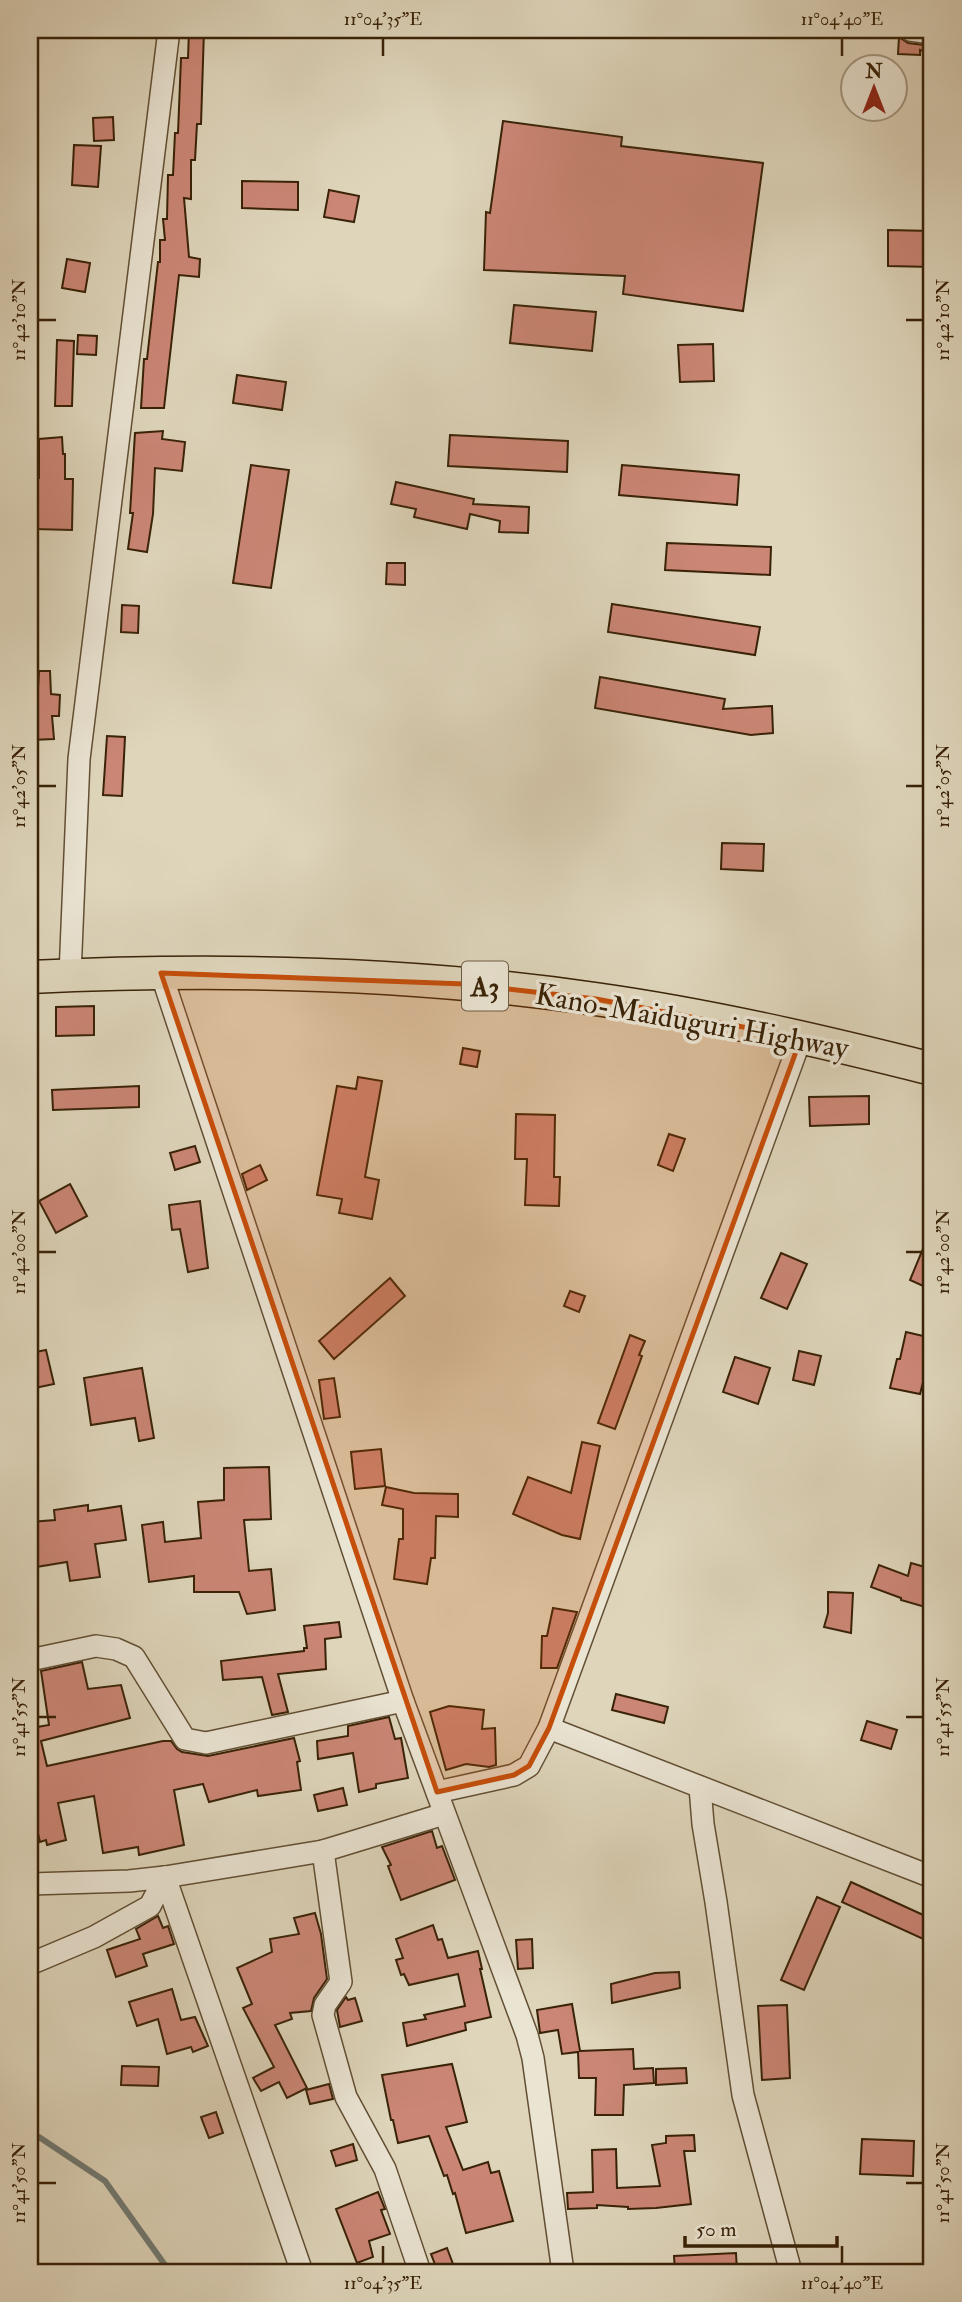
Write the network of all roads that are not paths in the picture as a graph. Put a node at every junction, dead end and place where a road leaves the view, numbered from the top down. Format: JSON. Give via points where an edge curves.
{"nodes":[{"id":1,"x":169,"y":30,"type":"edge"},
{"id":2,"x":910,"y":30,"type":"edge"},
{"id":3,"x":932,"y":33,"type":"edge"},
{"id":4,"x":161,"y":973,"type":"junction"},
{"id":5,"x":70,"y":975,"type":"junction"},
{"id":6,"x":30,"y":977,"type":"edge"},
{"id":7,"x":801,"y":1038,"type":"junction"},
{"id":8,"x":932,"y":1069,"type":"edge"},
{"id":9,"x":30,"y":1660,"type":"edge"},
{"id":10,"x":403,"y":1701,"type":"junction"},
{"id":11,"x":549,"y":1728,"type":"junction"},
{"id":12,"x":700,"y":1787,"type":"junction"},
{"id":13,"x":437,"y":1792,"type":"junction"},
{"id":14,"x":444,"y":1814,"type":"junction"},
{"id":15,"x":323,"y":1851,"type":"junction"},
{"id":16,"x":166,"y":1877,"type":"junction"},
{"id":17,"x":932,"y":1877,"type":"edge"},
{"id":18,"x":30,"y":1884,"type":"edge"},
{"id":19,"x":30,"y":1964,"type":"edge"},
{"id":20,"x":302,"y":2272,"type":"edge"},
{"id":21,"x":420,"y":2272,"type":"edge"},
{"id":22,"x":563,"y":2272,"type":"edge"},
{"id":23,"x":791,"y":2272,"type":"edge"}],
"edges":[{"from":1,"to":5,"type":"street","via":[[79,759]]},
{"from":2,"to":3,"type":"street"},
{"from":4,"to":5,"type":"highway","name":"Kano-Maiduguri Highway","number":"A3"},
{"from":4,"to":7,"type":"highway","name":"Kano-Maiduguri Highway","number":"A3","via":[[340,975],[465,984],[596,999]]},
{"from":4,"to":10,"type":"street"},
{"from":5,"to":6,"type":"highway","name":"Kano-Maiduguri Highway","number":"A3"},
{"from":7,"to":8,"type":"highway","name":"Kano-Maiduguri Highway","number":"A3"},
{"from":7,"to":11,"type":"street"},
{"from":9,"to":10,"type":"street","via":[[96,1646],[134,1657],[185,1738],[206,1742]]},
{"from":10,"to":13,"type":"street"},
{"from":11,"to":12,"type":"street"},
{"from":11,"to":13,"type":"street","via":[[529,1766],[514,1775]]},
{"from":12,"to":17,"type":"street"},
{"from":12,"to":23,"type":"street","via":[[743,2095]]},
{"from":13,"to":14,"type":"street"},
{"from":14,"to":15,"type":"street"},
{"from":14,"to":22,"type":"street","via":[[533,2058]]},
{"from":15,"to":16,"type":"street"},
{"from":15,"to":21,"type":"street","via":[[341,1982],[323,2015],[346,2097],[385,2169]]},
{"from":16,"to":18,"type":"street"},
{"from":16,"to":19,"type":"street","via":[[150,1906],[94,1937]]},
{"from":16,"to":20,"type":"street"}]}
